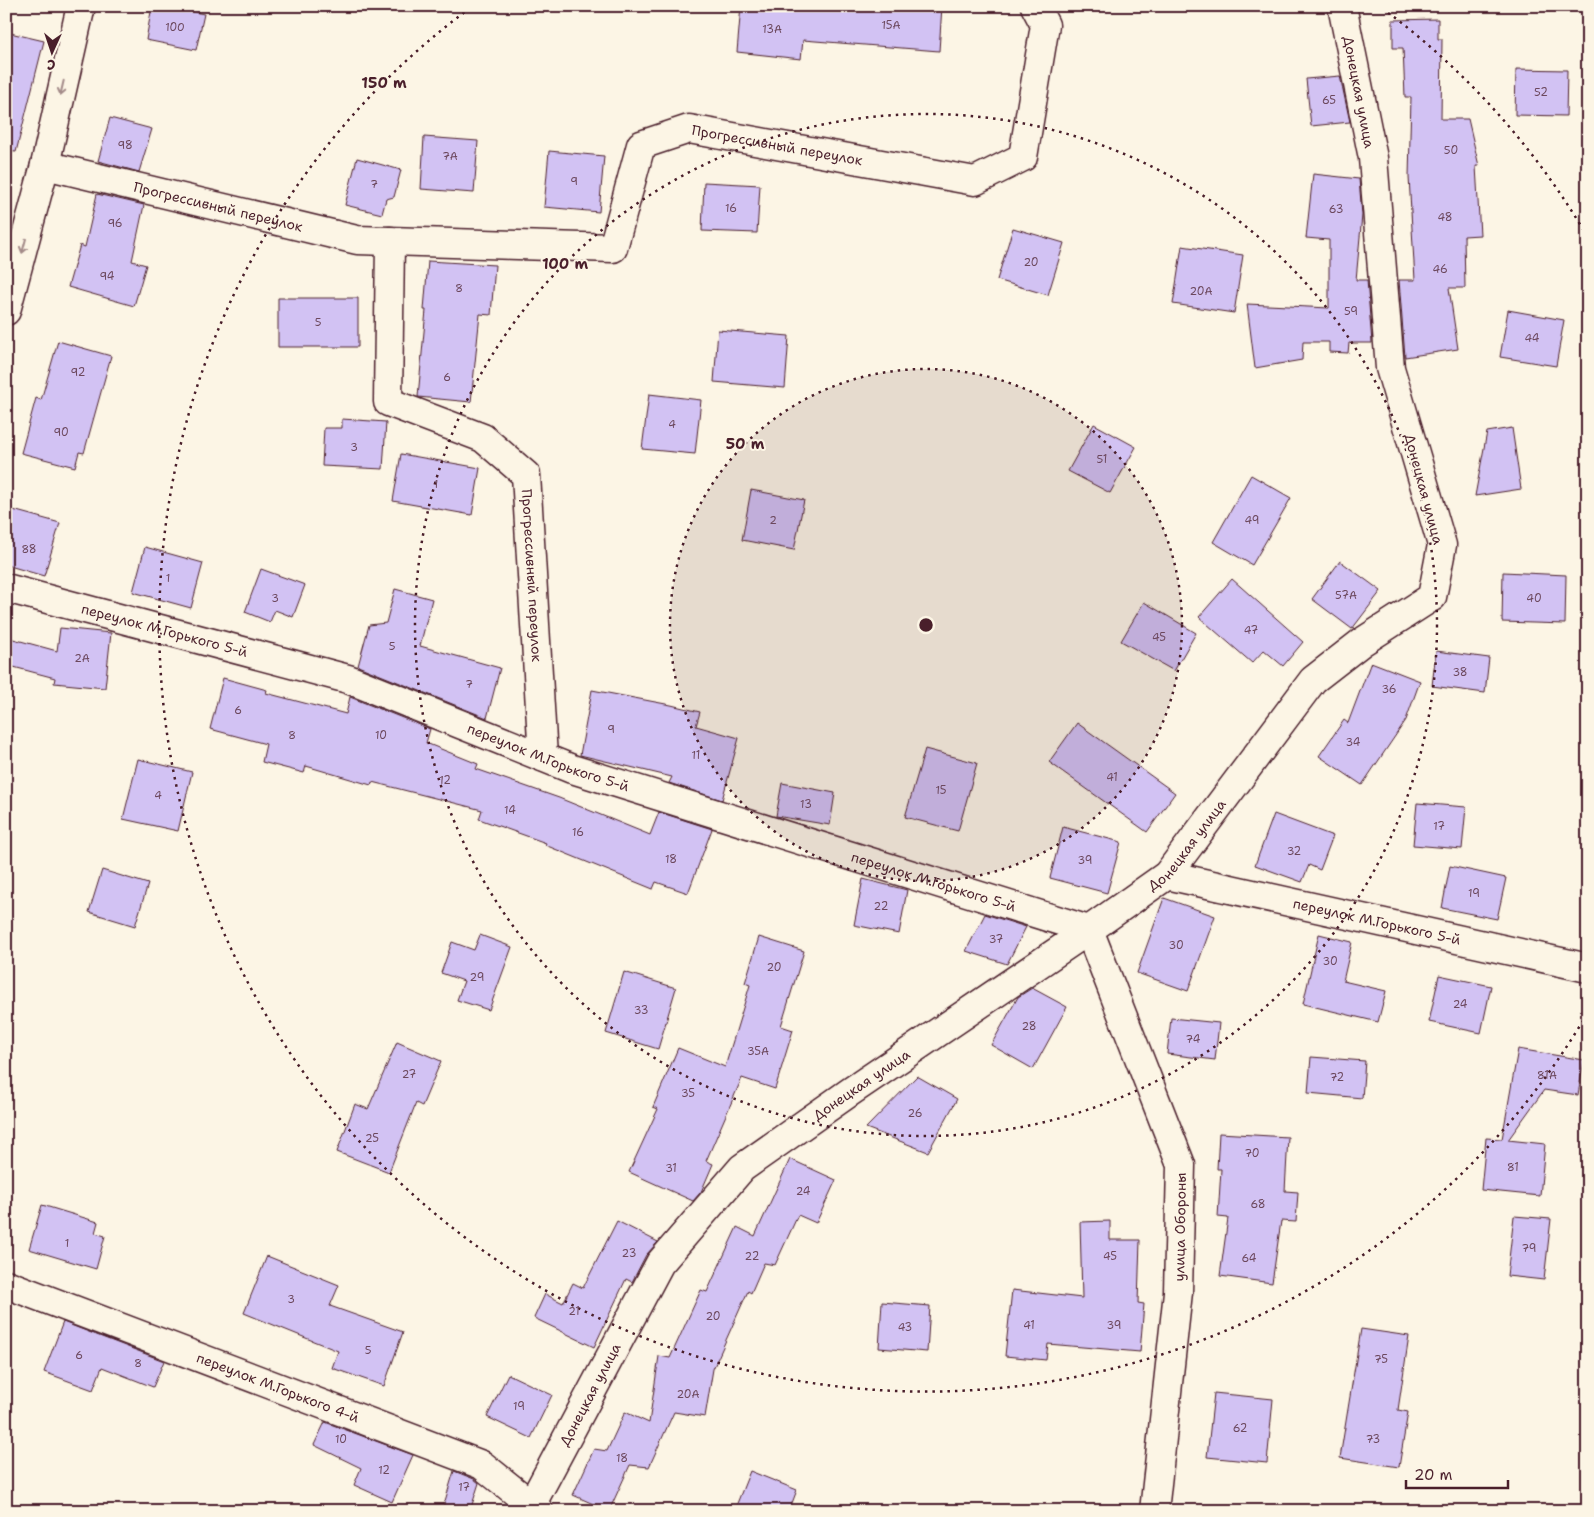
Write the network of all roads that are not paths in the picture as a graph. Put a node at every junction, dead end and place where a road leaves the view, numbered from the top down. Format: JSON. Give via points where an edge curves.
{"nodes":[{"id":1,"x":81,"y":6,"type":"edge"},
{"id":2,"x":1035,"y":6,"type":"edge"},
{"id":3,"x":1342,"y":6,"type":"edge"},
{"id":4,"x":45,"y":165,"type":"junction"},
{"id":5,"x":390,"y":241,"type":"junction"},
{"id":6,"x":6,"y":311,"type":"edge"},
{"id":7,"x":6,"y":588,"type":"edge"},
{"id":8,"x":543,"y":757,"type":"junction"},
{"id":9,"x":1167,"y":875,"type":"junction"},
{"id":10,"x":1089,"y":930,"type":"junction"},
{"id":11,"x":1588,"y":968,"type":"edge"},
{"id":12,"x":6,"y":1284,"type":"edge"},
{"id":13,"x":532,"y":1509,"type":"edge"},
{"id":14,"x":1154,"y":1511,"type":"edge"}],
"edges":[{"from":1,"to":4,"type":"street","one_way":true},
{"from":2,"to":5,"type":"street","name":"Прогрессивный переулок","via":[[1045,25],[1023,157],[974,181],[689,128],[641,145],[613,248]]},
{"from":3,"to":9,"type":"street","name":"Донецкая улица","via":[[1373,158],[1390,368],[1442,545],[1434,588],[1432,597],[1362,642],[1313,680]]},
{"from":4,"to":5,"type":"street","name":"Прогрессивный переулок","via":[[357,240]]},
{"from":4,"to":6,"type":"street","one_way":true},
{"from":5,"to":8,"type":"street","name":"Прогрессивный переулок","via":[[388,402],[483,438],[526,475]]},
{"from":7,"to":8,"type":"street","name":"переулок М.Горького 5-й","via":[[348,679]]},
{"from":8,"to":10,"type":"street","name":"переулок М.Горького 5-й","via":[[572,769]]},
{"from":9,"to":10,"type":"street","name":"Донецкая улица"},
{"from":9,"to":11,"type":"street","name":"переулок М.Горького 5-й"},
{"from":10,"to":13,"type":"street","name":"Донецкая улица","via":[[742,1168],[660,1263]]},
{"from":10,"to":14,"type":"street","name":"улица Обороны","via":[[1181,1165],[1178,1292]]},
{"from":12,"to":13,"type":"street","name":"переулок М.Горького 4-й","via":[[482,1465]]}]}
